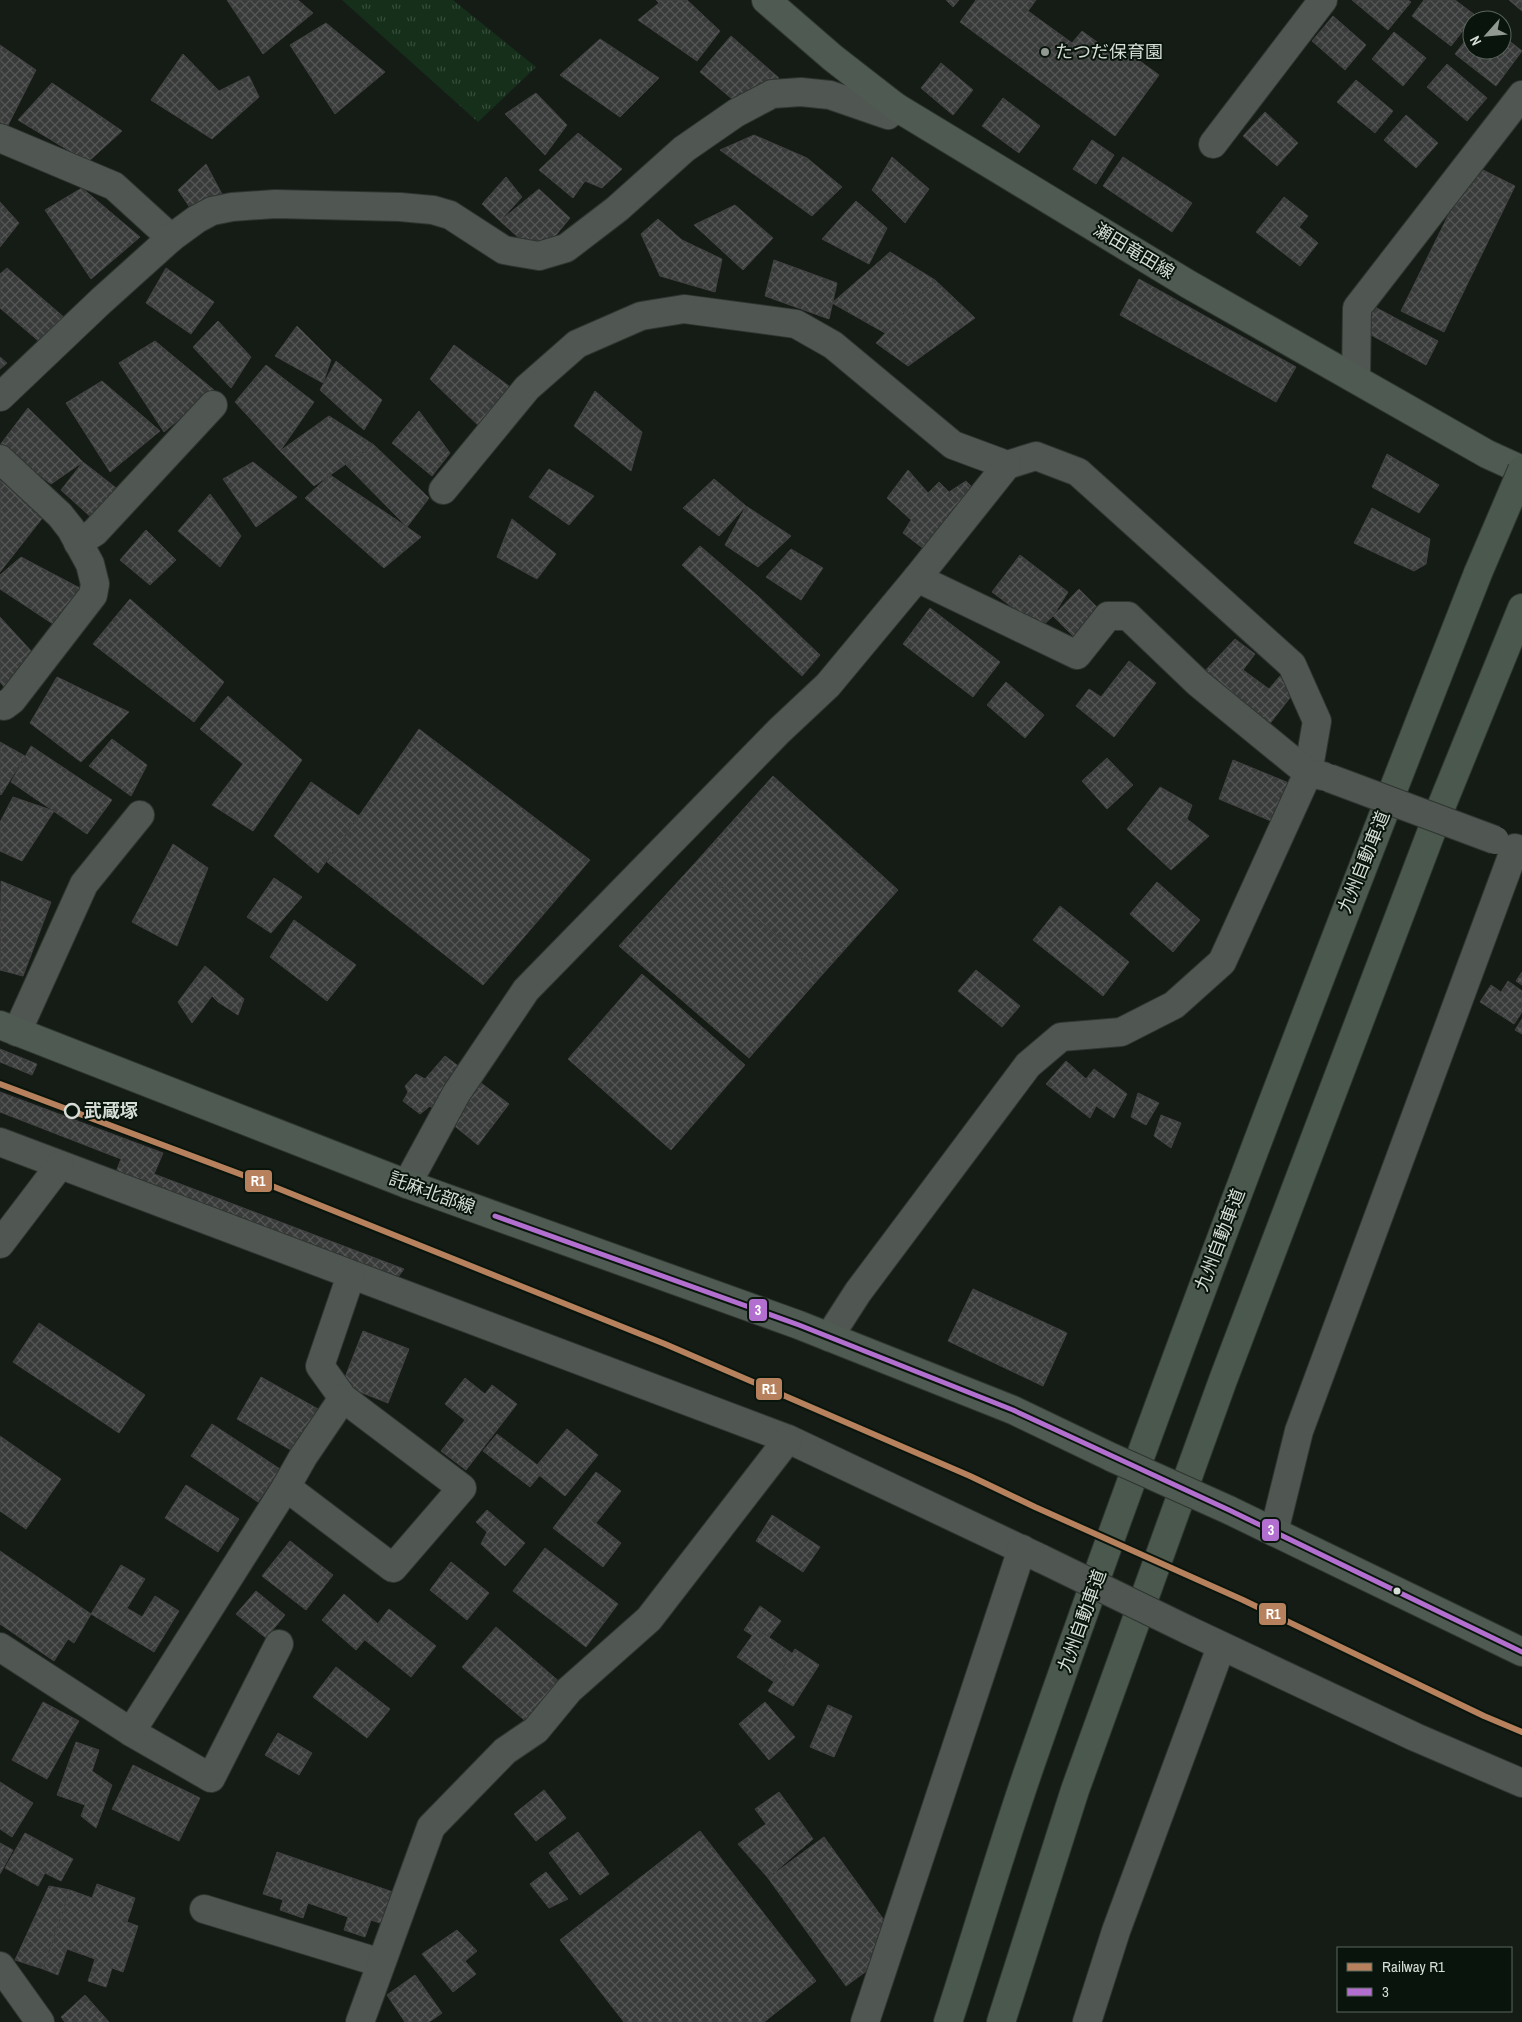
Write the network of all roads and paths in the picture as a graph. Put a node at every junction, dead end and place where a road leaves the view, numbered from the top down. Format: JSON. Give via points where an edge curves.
{"nodes":[{"id":1,"x":766,"y":0,"type":"edge"},
{"id":2,"x":1323,"y":0,"type":"edge"},
{"id":3,"x":1522,"y":95,"type":"edge"},
{"id":4,"x":896,"y":107,"type":"junction"},
{"id":5,"x":0,"y":138,"type":"edge"},
{"id":6,"x":1213,"y":144,"type":"dead end"},
{"id":7,"x":171,"y":238,"type":"junction"},
{"id":8,"x":1356,"y":379,"type":"junction"},
{"id":9,"x":0,"y":397,"type":"edge"},
{"id":10,"x":213,"y":405,"type":"dead end"},
{"id":11,"x":0,"y":459,"type":"edge"},
{"id":12,"x":1007,"y":465,"type":"junction"},
{"id":13,"x":1522,"y":470,"type":"edge"},
{"id":14,"x":443,"y":490,"type":"dead end"},
{"id":15,"x":78,"y":542,"type":"junction"},
{"id":16,"x":917,"y":578,"type":"junction"},
{"id":17,"x":1522,"y":608,"type":"edge"},
{"id":18,"x":0,"y":705,"type":"edge"},
{"id":19,"x":1319,"y":775,"type":"junction"},
{"id":20,"x":140,"y":815,"type":"dead end"},
{"id":21,"x":1510,"y":846,"type":"edge"},
{"id":22,"x":9,"y":1029,"type":"edge"},
{"id":23,"x":0,"y":1142,"type":"edge"},
{"id":24,"x":60,"y":1165,"type":"junction"},
{"id":25,"x":408,"y":1184,"type":"junction"},
{"id":26,"x":0,"y":1244,"type":"edge"},
{"id":27,"x":351,"y":1275,"type":"junction"},
{"id":28,"x":830,"y":1337,"type":"junction"},
{"id":29,"x":343,"y":1398,"type":"junction"},
{"id":30,"x":788,"y":1439,"type":"junction"},
{"id":31,"x":286,"y":1487,"type":"junction"},
{"id":32,"x":1274,"y":1532,"type":"junction"},
{"id":33,"x":1032,"y":1554,"type":"junction"},
{"id":34,"x":279,"y":1644,"type":"dead end"},
{"id":35,"x":0,"y":1647,"type":"edge"},
{"id":36,"x":1221,"y":1647,"type":"junction"},
{"id":37,"x":1522,"y":1652,"type":"edge"},
{"id":38,"x":131,"y":1732,"type":"junction"},
{"id":39,"x":1522,"y":1783,"type":"edge"},
{"id":40,"x":204,"y":1909,"type":"dead end"},
{"id":41,"x":381,"y":1963,"type":"junction"},
{"id":42,"x":0,"y":1966,"type":"edge"},
{"id":43,"x":40,"y":2022,"type":"edge"},
{"id":44,"x":360,"y":2022,"type":"edge"},
{"id":45,"x":865,"y":2022,"type":"edge"},
{"id":46,"x":948,"y":2022,"type":"edge"},
{"id":47,"x":1001,"y":2022,"type":"edge"},
{"id":48,"x":1087,"y":2022,"type":"edge"}],
"edges":[{"from":1,"to":4,"type":"main road","name":"瀬田竜田線"},
{"from":2,"to":6,"type":"street"},
{"from":3,"to":8,"type":"street","via":[[1357,308]]},
{"from":4,"to":7,"type":"street","via":[[888,115],[830,95],[772,94],[736,113],[684,149],[617,209],[566,248],[539,256],[504,250],[450,215],[400,207],[276,204],[232,207],[212,211]]},
{"from":4,"to":8,"type":"main road","name":"瀬田竜田線","via":[[1188,284]]},
{"from":5,"to":7,"type":"street","via":[[114,186]]},
{"from":7,"to":9,"type":"street"},
{"from":8,"to":13,"type":"main road","name":"瀬田竜田線","via":[[1487,454]]},
{"from":10,"to":15,"type":"street","via":[[94,532]]},
{"from":11,"to":15,"type":"street","via":[[60,515]]},
{"from":12,"to":14,"type":"street","via":[[954,445],[833,345],[796,324],[684,309],[641,316],[577,344],[527,388]]},
{"from":12,"to":16,"type":"street"},
{"from":12,"to":19,"type":"street","via":[[1036,456],[1078,472],[1292,665],[1316,720]]},
{"from":13,"to":46,"type":"highway","name":"九州自動車道","bridge":true,"via":[[1323,965],[1176,1358],[1030,1766]]},
{"from":15,"to":18,"type":"street","via":[[90,564],[95,584],[93,594],[12,700]]},
{"from":16,"to":19,"type":"street","via":[[1077,655],[1108,616],[1128,616],[1198,683]]},
{"from":16,"to":25,"type":"street","via":[[828,685],[526,990],[456,1094]]},
{"from":17,"to":47,"type":"highway","via":[[1436,817],[1223,1380],[1075,1790]]},
{"from":19,"to":21,"type":"street","bridge":true},
{"from":19,"to":28,"type":"street","via":[[1222,962],[1174,1005],[1121,1032],[1061,1036],[1028,1065],[858,1292]]},
{"from":20,"to":22,"type":"street","via":[[84,884]]},
{"from":21,"to":32,"type":"street","via":[[1299,1431]]},
{"from":22,"to":25,"type":"main road","name":"託麻北部線"},
{"from":23,"to":24,"type":"street"},
{"from":24,"to":26,"type":"street"},
{"from":24,"to":27,"type":"street"},
{"from":25,"to":28,"type":"main road","name":"託麻北部線"},
{"from":27,"to":29,"type":"street","via":[[320,1366]]},
{"from":27,"to":30,"type":"street"},
{"from":28,"to":32,"type":"main road","name":"託麻北部線","bridge":true,"via":[[1013,1410]]},
{"from":29,"to":31,"type":"street","via":[[302,1457]]},
{"from":29,"to":31,"type":"street","via":[[462,1488],[393,1568]]},
{"from":30,"to":33,"type":"street"},
{"from":30,"to":41,"type":"street","via":[[648,1619],[569,1690],[536,1730],[505,1751],[431,1827]]},
{"from":31,"to":38,"type":"street"},
{"from":32,"to":37,"type":"main road","name":"託麻北部線"},
{"from":33,"to":36,"type":"street","bridge":true},
{"from":33,"to":45,"type":"street"},
{"from":34,"to":38,"type":"street","via":[[211,1778]]},
{"from":35,"to":38,"type":"street"},
{"from":36,"to":39,"type":"street"},
{"from":36,"to":48,"type":"street","via":[[1116,1931]]},
{"from":40,"to":41,"type":"street"},
{"from":41,"to":44,"type":"street"},
{"from":42,"to":43,"type":"street"}]}
